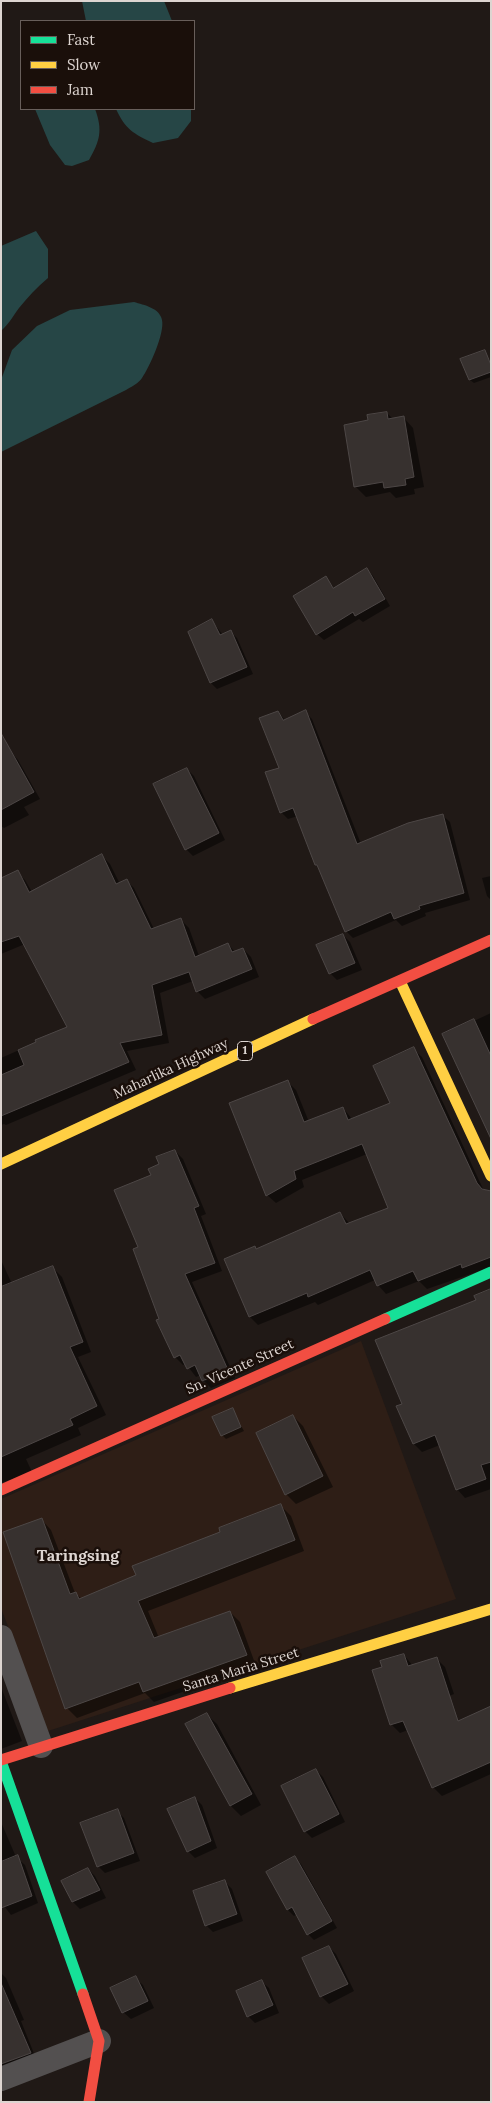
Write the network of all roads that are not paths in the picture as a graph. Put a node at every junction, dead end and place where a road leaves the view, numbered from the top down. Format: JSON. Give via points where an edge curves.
{"nodes":[{"id":1,"x":491,"y":940,"type":"edge"},
{"id":2,"x":400,"y":981,"type":"junction"},
{"id":3,"x":1,"y":1164,"type":"edge"},
{"id":4,"x":491,"y":1176,"type":"edge"},
{"id":5,"x":491,"y":1272,"type":"edge"},
{"id":6,"x":1,"y":1490,"type":"edge"},
{"id":7,"x":491,"y":1609,"type":"edge"},
{"id":8,"x":1,"y":1637,"type":"edge"},
{"id":9,"x":41,"y":1746,"type":"junction"},
{"id":10,"x":1,"y":1761,"type":"edge"},
{"id":11,"x":99,"y":2041,"type":"junction"},
{"id":12,"x":1,"y":2079,"type":"edge"},
{"id":13,"x":89,"y":2102,"type":"edge"}],
"edges":[{"from":1,"to":2,"type":"main road","name":"Maharlika Highway","number":"1"},
{"from":2,"to":3,"type":"main road","name":"Maharlika Highway","number":"1"},
{"from":2,"to":4,"type":"main road"},
{"from":5,"to":6,"type":"main road","name":"Sn. Vicente Street"},
{"from":7,"to":9,"type":"main road","name":"Santa Maria Street"},
{"from":8,"to":9,"type":"street"},
{"from":9,"to":10,"type":"main road","name":"Santa Maria Street"},
{"from":10,"to":11,"type":"main road"},
{"from":11,"to":12,"type":"street"},
{"from":11,"to":13,"type":"main road"}]}
